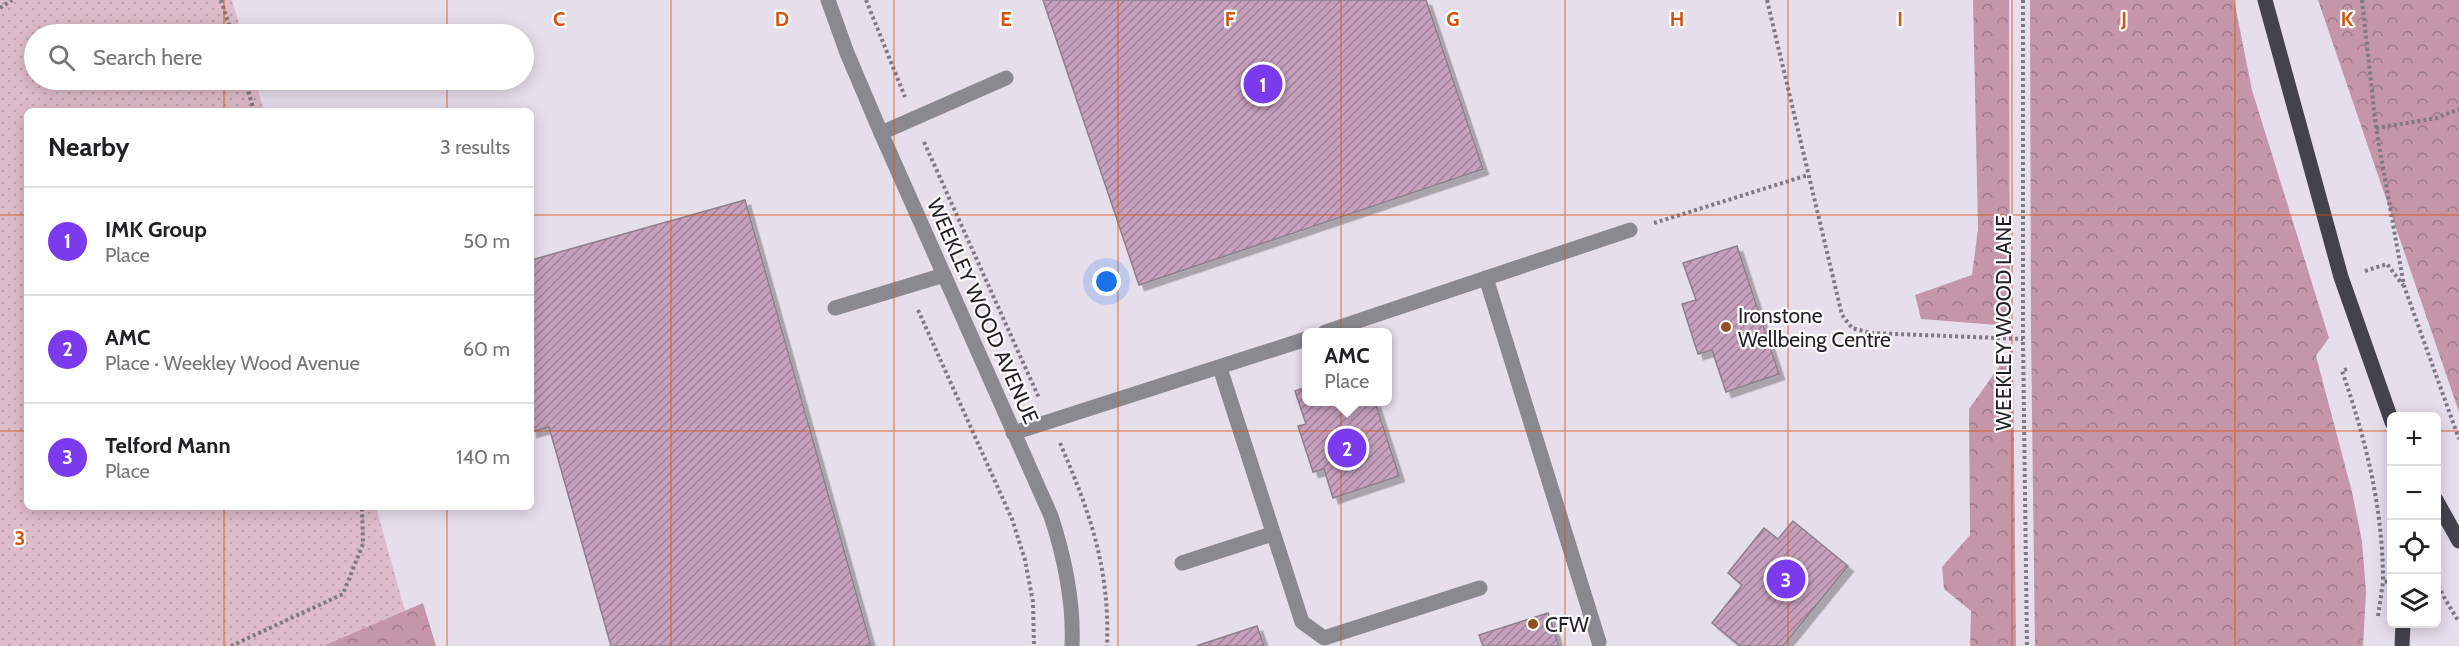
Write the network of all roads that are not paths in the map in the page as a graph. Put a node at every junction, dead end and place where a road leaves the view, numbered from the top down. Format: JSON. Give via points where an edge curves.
{"nodes":[{"id":1,"x":828,"y":0,"type":"edge"},
{"id":2,"x":2265,"y":0,"type":"edge"},
{"id":3,"x":1006,"y":78,"type":"dead end"},
{"id":4,"x":881,"y":134,"type":"junction"},
{"id":5,"x":1630,"y":230,"type":"road end"},
{"id":6,"x":944,"y":275,"type":"junction"},
{"id":7,"x":1486,"y":278,"type":"junction"},
{"id":8,"x":835,"y":309,"type":"dead end"},
{"id":9,"x":1340,"y":328,"type":"edge"},
{"id":10,"x":1302,"y":340,"type":"edge"},
{"id":11,"x":1220,"y":368,"type":"junction"},
{"id":12,"x":2388,"y":412,"type":"edge"},
{"id":13,"x":1013,"y":433,"type":"junction"},
{"id":14,"x":2441,"y":509,"type":"edge"},
{"id":15,"x":1272,"y":534,"type":"junction"},
{"id":16,"x":2459,"y":541,"type":"edge"},
{"id":17,"x":1182,"y":563,"type":"dead end"},
{"id":18,"x":1480,"y":588,"type":"dead end"},
{"id":19,"x":2403,"y":628,"type":"edge"},
{"id":20,"x":1599,"y":642,"type":"dead end"},
{"id":21,"x":1072,"y":646,"type":"edge"},
{"id":22,"x":2402,"y":646,"type":"edge"}],
"edges":[{"from":1,"to":4,"type":"street","name":"WEEKLEY WOOD AVENUE"},
{"from":2,"to":12,"type":"main road","via":[[2341,278]]},
{"from":3,"to":4,"type":"street"},
{"from":4,"to":6,"type":"street","name":"WEEKLEY WOOD AVENUE"},
{"from":5,"to":7,"type":"street"},
{"from":6,"to":8,"type":"street"},
{"from":6,"to":13,"type":"street","name":"WEEKLEY WOOD AVENUE"},
{"from":7,"to":9,"type":"street"},
{"from":7,"to":20,"type":"street"},
{"from":10,"to":11,"type":"street"},
{"from":11,"to":13,"type":"street"},
{"from":11,"to":15,"type":"street"},
{"from":13,"to":21,"type":"street","name":"WEEKLEY WOOD AVENUE","via":[[1051,516],[1063,553],[1070,592]]},
{"from":14,"to":16,"type":"main road"},
{"from":15,"to":17,"type":"street"},
{"from":15,"to":18,"type":"street","via":[[1302,622],[1324,638]]},
{"from":19,"to":22,"type":"main road"}]}
